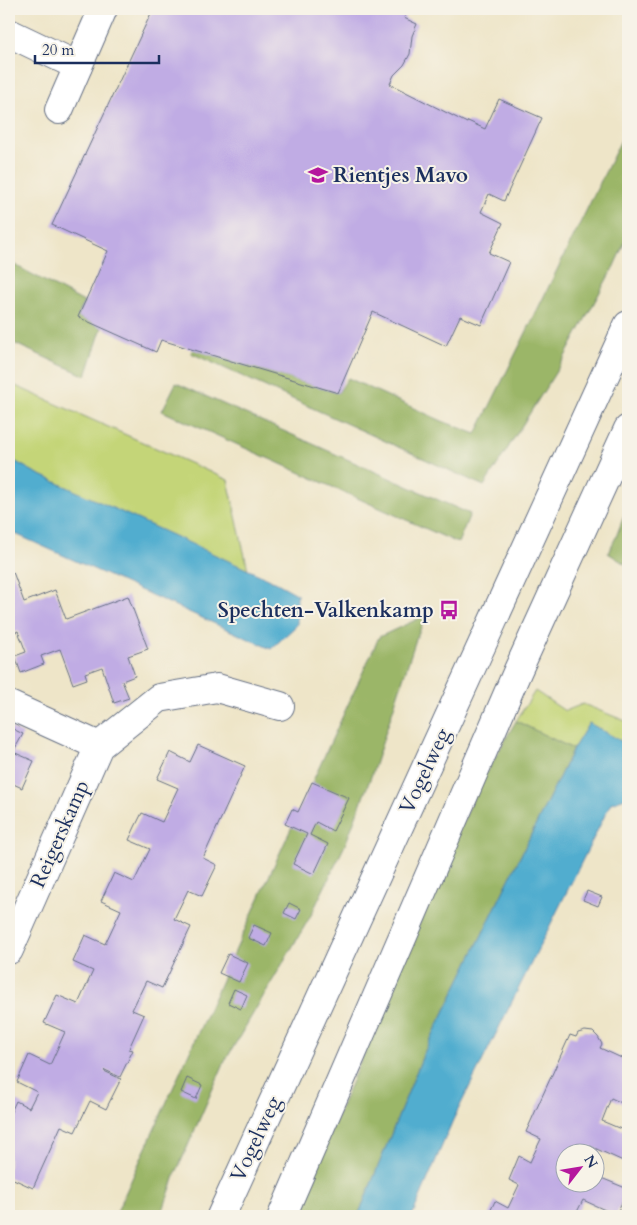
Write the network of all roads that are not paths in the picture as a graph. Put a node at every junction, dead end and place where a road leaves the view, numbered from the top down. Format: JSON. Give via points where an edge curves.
{"nodes":[{"id":1,"x":103,"y":9,"type":"edge"},
{"id":2,"x":9,"y":33,"type":"edge"},
{"id":3,"x":78,"y":66,"type":"junction"},
{"id":4,"x":59,"y":110,"type":"dead end"},
{"id":5,"x":628,"y":324,"type":"edge"},
{"id":6,"x":628,"y":428,"type":"edge"},
{"id":7,"x":9,"y":705,"type":"edge"},
{"id":8,"x":280,"y":706,"type":"dead end"},
{"id":9,"x":100,"y":746,"type":"junction"},
{"id":10,"x":9,"y":950,"type":"edge"},
{"id":11,"x":221,"y":1216,"type":"edge"},
{"id":12,"x":282,"y":1216,"type":"edge"}],
"edges":[{"from":1,"to":3,"type":"street"},
{"from":2,"to":3,"type":"street"},
{"from":3,"to":4,"type":"street"},
{"from":5,"to":11,"type":"street","name":"Vogelweg"},
{"from":6,"to":12,"type":"street","name":"Vogelweg","via":[[518,670]]},
{"from":7,"to":9,"type":"street"},
{"from":8,"to":9,"type":"street","name":"Reigerskamp","via":[[217,688],[159,698]]},
{"from":9,"to":10,"type":"street","name":"Reigerskamp"}]}
